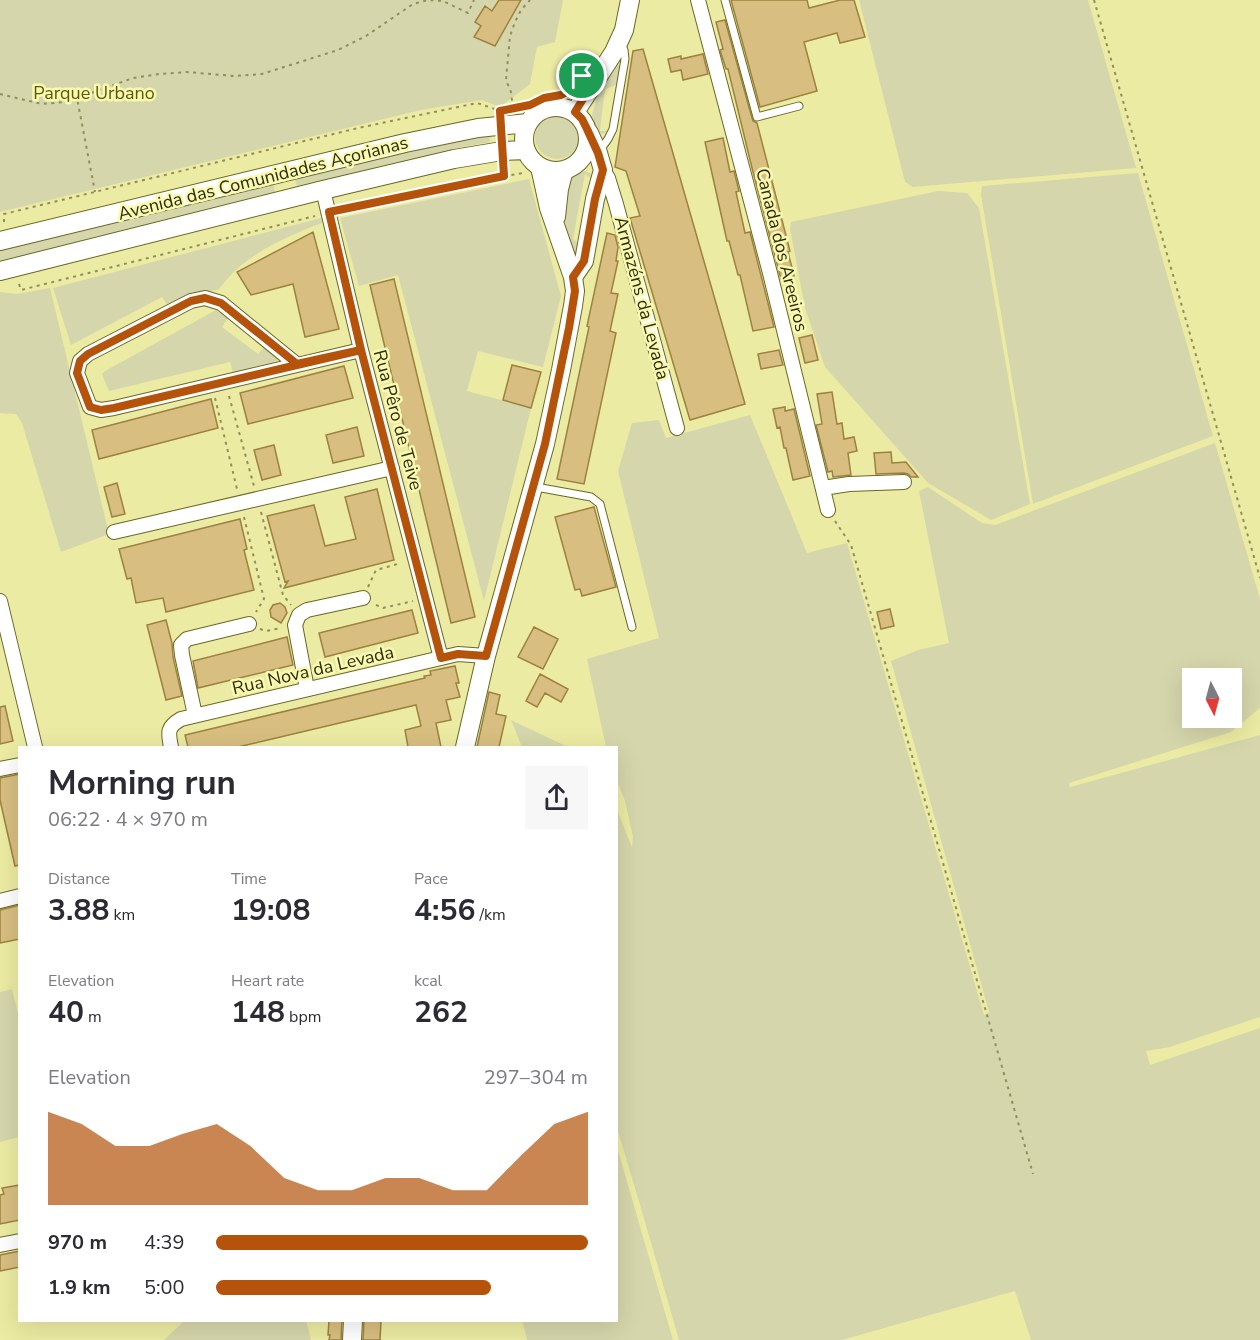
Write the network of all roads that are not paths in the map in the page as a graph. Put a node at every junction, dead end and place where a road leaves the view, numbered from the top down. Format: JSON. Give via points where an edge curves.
{"nodes":[{"id":1,"x":630,"y":0,"type":"edge"},
{"id":2,"x":698,"y":0,"type":"edge"},
{"id":3,"x":725,"y":0,"type":"edge"},
{"id":4,"x":620,"y":41,"type":"junction"},
{"id":5,"x":799,"y":106,"type":"dead end"},
{"id":6,"x":575,"y":112,"type":"junction"},
{"id":7,"x":524,"y":115,"type":"junction"},
{"id":8,"x":526,"y":150,"type":"junction"},
{"id":9,"x":594,"y":160,"type":"junction"},
{"id":10,"x":540,"y":167,"type":"junction"},
{"id":11,"x":564,"y":170,"type":"junction"},
{"id":12,"x":323,"y":190,"type":"junction"},
{"id":13,"x":557,"y":227,"type":"junction"},
{"id":14,"x":2,"y":235,"type":"edge"},
{"id":15,"x":8,"y":274,"type":"edge"},
{"id":16,"x":573,"y":277,"type":"junction"},
{"id":17,"x":361,"y":350,"type":"junction"},
{"id":18,"x":297,"y":364,"type":"junction"},
{"id":19,"x":677,"y":428,"type":"dead end"},
{"id":20,"x":392,"y":468,"type":"junction"},
{"id":21,"x":904,"y":482,"type":"dead end"},
{"id":22,"x":533,"y":486,"type":"junction"},
{"id":23,"x":823,"y":488,"type":"junction"},
{"id":24,"x":828,"y":510,"type":"road end"},
{"id":25,"x":114,"y":532,"type":"dead end"},
{"id":26,"x":363,"y":598,"type":"road end"},
{"id":27,"x":0,"y":601,"type":"edge"},
{"id":28,"x":249,"y":624,"type":"road end"},
{"id":29,"x":632,"y":627,"type":"dead end"},
{"id":30,"x":486,"y":656,"type":"junction"},
{"id":31,"x":441,"y":658,"type":"junction"},
{"id":32,"x":307,"y":689,"type":"junction"},
{"id":33,"x":195,"y":716,"type":"junction"},
{"id":34,"x":465,"y":745,"type":"edge"},
{"id":35,"x":35,"y":746,"type":"edge"},
{"id":36,"x":171,"y":746,"type":"edge"},
{"id":37,"x":18,"y":765,"type":"edge"},
{"id":38,"x":0,"y":769,"type":"edge"},
{"id":39,"x":18,"y":896,"type":"edge"},
{"id":40,"x":0,"y":901,"type":"edge"},
{"id":41,"x":18,"y":1241,"type":"edge"},
{"id":42,"x":0,"y":1245,"type":"edge"},
{"id":43,"x":353,"y":1322,"type":"edge"},
{"id":44,"x":352,"y":1340,"type":"edge"}],
"edges":[{"from":1,"to":4,"type":"street"},
{"from":2,"to":23,"type":"street","name":"Canada dos Areeiros"},
{"from":3,"to":5,"type":"lane","via":[[758,117]]},
{"from":4,"to":6,"type":"street"},
{"from":4,"to":9,"type":"lane","via":[[625,59],[613,129]]},
{"from":6,"to":7,"type":"street","via":[[558,106],[533,116]]},
{"from":6,"to":9,"type":"street","via":[[587,129],[586,150]]},
{"from":7,"to":8,"type":"street"},
{"from":7,"to":14,"type":"street","name":"Avenida das Comunidades Açorianas"},
{"from":8,"to":10,"type":"street"},
{"from":8,"to":12,"type":"street","name":"Avenida das Comunidades Açorianas","via":[[454,159]]},
{"from":9,"to":11,"type":"street"},
{"from":9,"to":16,"type":"street","via":[[595,199],[584,261]]},
{"from":9,"to":19,"type":"street","name":"Armazéns da Levada","via":[[608,178]]},
{"from":10,"to":11,"type":"street"},
{"from":10,"to":13,"type":"street"},
{"from":11,"to":13,"type":"street","via":[[556,208]]},
{"from":12,"to":15,"type":"street","name":"Avenida das Comunidades Açorianas"},
{"from":12,"to":17,"type":"street","name":"Rua Pêro de Teive"},
{"from":13,"to":16,"type":"street"},
{"from":16,"to":22,"type":"street","via":[[575,291],[563,360]]},
{"from":17,"to":18,"type":"street"},
{"from":17,"to":20,"type":"street","name":"Rua Pêro de Teive"},
{"from":18,"to":18,"type":"street","via":[[101,410],[90,407],[77,373],[80,361],[88,354],[191,301],[205,298],[221,303]]},
{"from":20,"to":25,"type":"street"},
{"from":20,"to":31,"type":"street","name":"Rua Pêro de Teive"},
{"from":21,"to":23,"type":"street"},
{"from":22,"to":29,"type":"lane","via":[[591,497],[600,504]]},
{"from":22,"to":30,"type":"street"},
{"from":23,"to":24,"type":"street","name":"Canada dos Areeiros"},
{"from":26,"to":32,"type":"street","via":[[299,615],[296,625]]},
{"from":27,"to":35,"type":"street"},
{"from":28,"to":33,"type":"street","via":[[187,639],[182,645]]},
{"from":30,"to":31,"type":"street","name":"Rua Nova da Levada","via":[[458,654]]},
{"from":30,"to":34,"type":"street"},
{"from":31,"to":32,"type":"street","name":"Rua Nova da Levada"},
{"from":32,"to":33,"type":"street","name":"Rua Nova da Levada"},
{"from":33,"to":36,"type":"street","name":"Rua Nova da Levada","via":[[173,723],[168,733]]},
{"from":37,"to":38,"type":"street"},
{"from":39,"to":40,"type":"street"},
{"from":41,"to":42,"type":"street"},
{"from":43,"to":44,"type":"street"}]}
